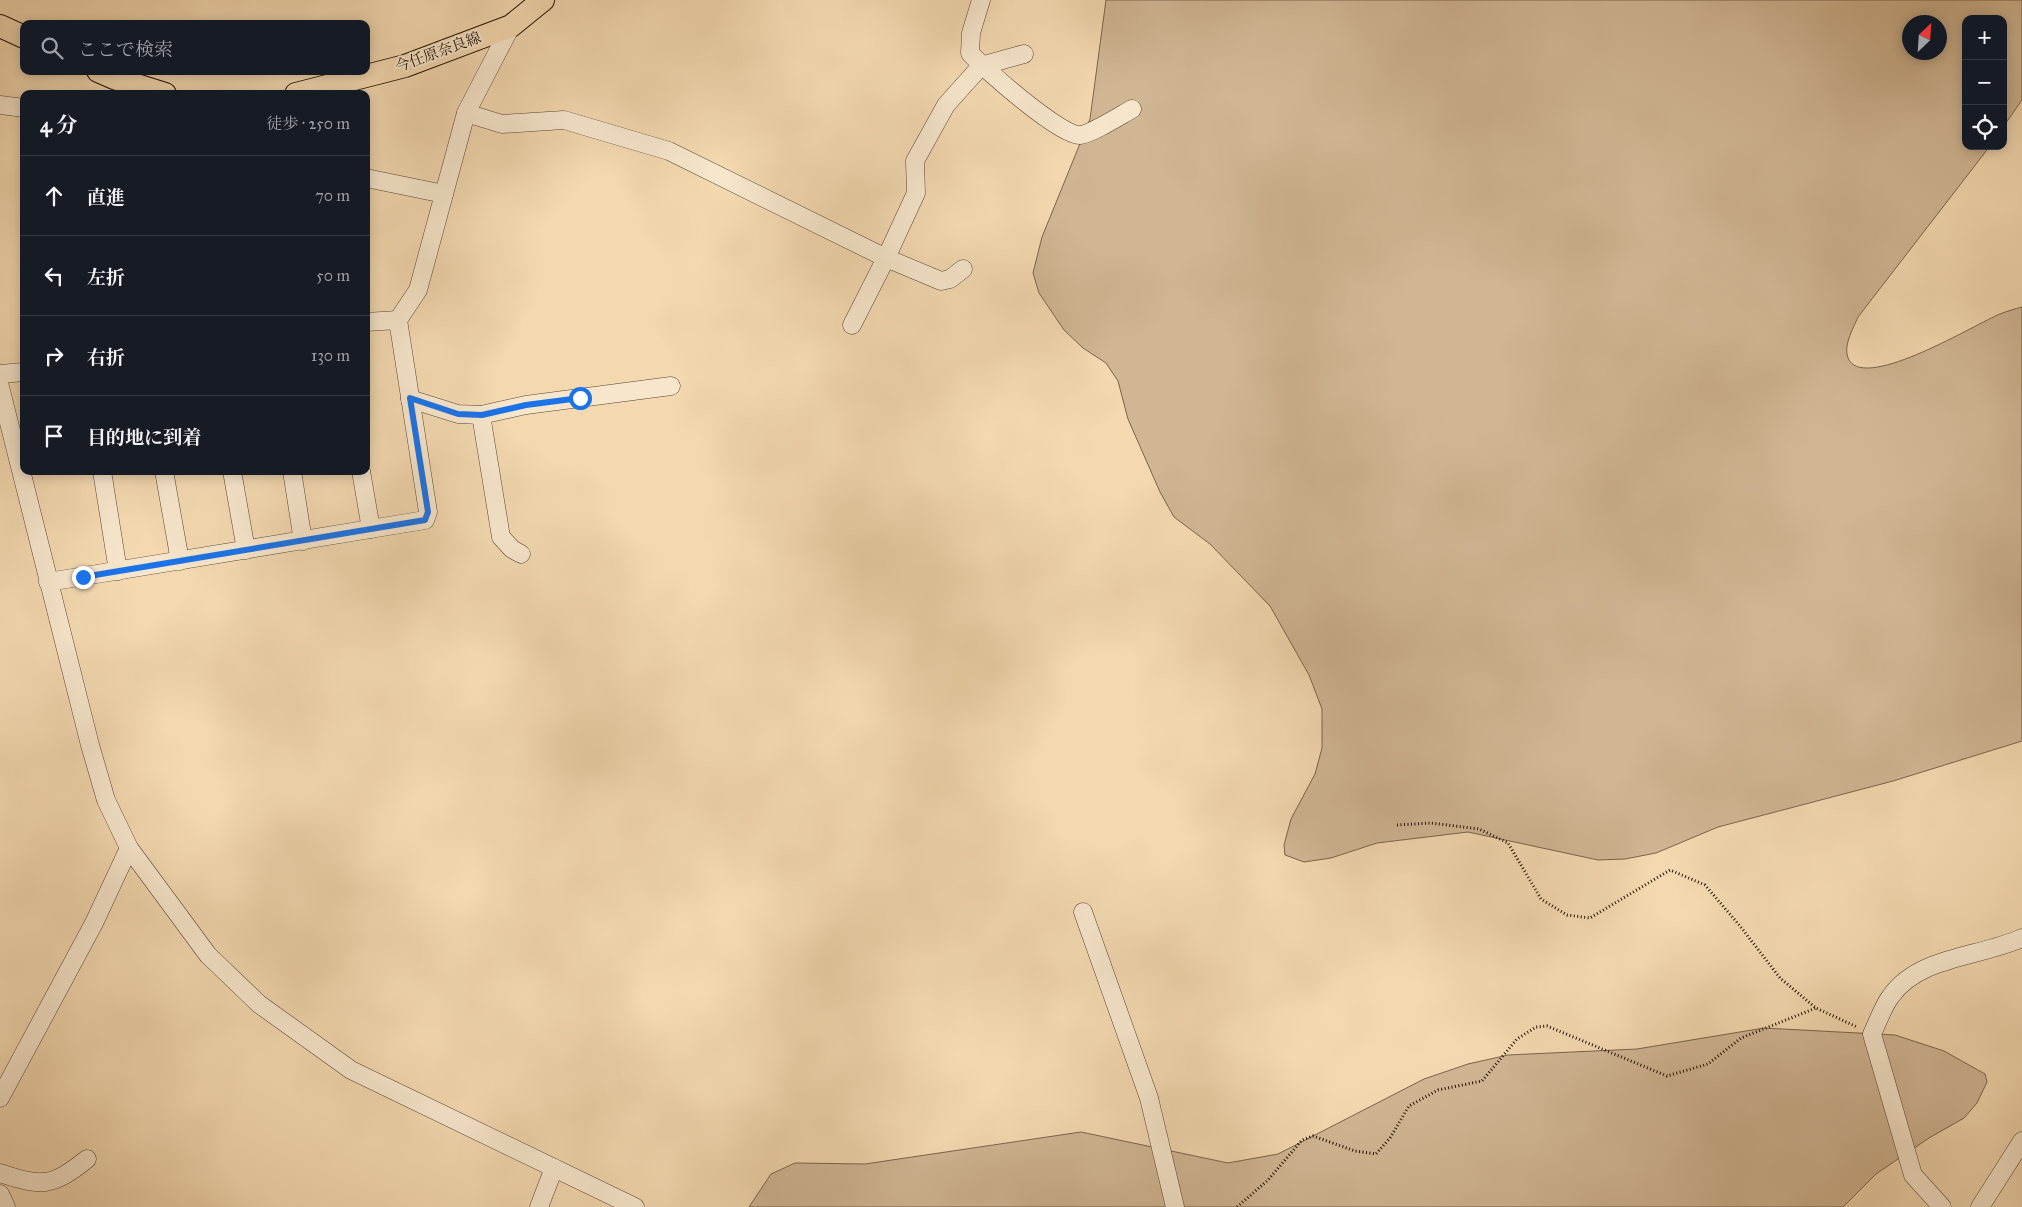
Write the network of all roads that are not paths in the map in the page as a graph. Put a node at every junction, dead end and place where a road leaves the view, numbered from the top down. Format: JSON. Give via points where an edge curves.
{"nodes":[{"id":1,"x":543,"y":0,"type":"edge"},
{"id":2,"x":981,"y":0,"type":"edge"},
{"id":3,"x":0,"y":26,"type":"edge"},
{"id":4,"x":511,"y":26,"type":"junction"},
{"id":5,"x":20,"y":35,"type":"edge"},
{"id":6,"x":1024,"y":54,"type":"dead end"},
{"id":7,"x":981,"y":66,"type":"junction"},
{"id":8,"x":109,"y":75,"type":"edge"},
{"id":9,"x":370,"y":75,"type":"edge"},
{"id":10,"x":370,"y":75,"type":"edge"},
{"id":11,"x":149,"y":90,"type":"edge"},
{"id":12,"x":312,"y":90,"type":"edge"},
{"id":13,"x":0,"y":105,"type":"edge"},
{"id":14,"x":20,"y":108,"type":"edge"},
{"id":15,"x":1132,"y":109,"type":"dead end"},
{"id":16,"x":466,"y":113,"type":"junction"},
{"id":17,"x":370,"y":179,"type":"edge"},
{"id":18,"x":444,"y":194,"type":"junction"},
{"id":19,"x":886,"y":258,"type":"junction"},
{"id":20,"x":963,"y":269,"type":"dead end"},
{"id":21,"x":398,"y":320,"type":"junction"},
{"id":22,"x":370,"y":322,"type":"edge"},
{"id":23,"x":852,"y":325,"type":"dead end"},
{"id":24,"x":20,"y":372,"type":"edge"},
{"id":25,"x":0,"y":374,"type":"edge"},
{"id":26,"x":671,"y":386,"type":"dead end"},
{"id":27,"x":0,"y":388,"type":"edge"},
{"id":28,"x":410,"y":398,"type":"junction"},
{"id":29,"x":482,"y":415,"type":"junction"},
{"id":30,"x":20,"y":469,"type":"edge"},
{"id":31,"x":22,"y":475,"type":"edge"},
{"id":32,"x":103,"y":475,"type":"edge"},
{"id":33,"x":165,"y":475,"type":"edge"},
{"id":34,"x":233,"y":475,"type":"edge"},
{"id":35,"x":293,"y":475,"type":"edge"},
{"id":36,"x":362,"y":475,"type":"edge"},
{"id":37,"x":371,"y":529,"type":"junction"},
{"id":38,"x":303,"y":540,"type":"junction"},
{"id":39,"x":246,"y":550,"type":"junction"},
{"id":40,"x":521,"y":554,"type":"dead end"},
{"id":41,"x":180,"y":561,"type":"junction"},
{"id":42,"x":118,"y":571,"type":"junction"},
{"id":43,"x":48,"y":582,"type":"junction"},
{"id":44,"x":129,"y":848,"type":"junction"},
{"id":45,"x":1083,"y":912,"type":"dead end"},
{"id":46,"x":2022,"y":938,"type":"edge"},
{"id":47,"x":0,"y":1098,"type":"edge"},
{"id":48,"x":2022,"y":1141,"type":"edge"},
{"id":49,"x":88,"y":1159,"type":"dead end"},
{"id":50,"x":554,"y":1168,"type":"junction"},
{"id":51,"x":0,"y":1173,"type":"edge"},
{"id":52,"x":0,"y":1194,"type":"edge"},
{"id":53,"x":6,"y":1207,"type":"edge"},
{"id":54,"x":539,"y":1207,"type":"edge"},
{"id":55,"x":635,"y":1207,"type":"edge"},
{"id":56,"x":1175,"y":1207,"type":"edge"},
{"id":57,"x":1942,"y":1207,"type":"edge"},
{"id":58,"x":1980,"y":1207,"type":"edge"}],
"edges":[{"from":1,"to":4,"type":"main road","name":"今任原奈良線"},
{"from":2,"to":7,"type":"street","via":[[970,33],[970,53]]},
{"from":3,"to":5,"type":"main road"},
{"from":4,"to":10,"type":"main road","name":"今任原奈良線","via":[[405,66]]},
{"from":4,"to":16,"type":"street"},
{"from":6,"to":7,"type":"street"},
{"from":7,"to":15,"type":"street","via":[[1070,134],[1081,135]]},
{"from":7,"to":19,"type":"street","via":[[946,105],[915,161],[916,194]]},
{"from":8,"to":11,"type":"main road"},
{"from":9,"to":12,"type":"main road","name":"今任原奈良線"},
{"from":13,"to":14,"type":"street"},
{"from":16,"to":18,"type":"street"},
{"from":16,"to":19,"type":"street","via":[[502,124],[564,120],[669,151]]},
{"from":17,"to":18,"type":"street"},
{"from":18,"to":21,"type":"street","via":[[418,290]]},
{"from":19,"to":20,"type":"street","via":[[941,280],[950,279]]},
{"from":19,"to":23,"type":"street"},
{"from":21,"to":22,"type":"street"},
{"from":21,"to":28,"type":"street"},
{"from":24,"to":25,"type":"street"},
{"from":26,"to":29,"type":"street","via":[[526,405]]},
{"from":27,"to":30,"type":"street"},
{"from":28,"to":29,"type":"street","via":[[458,414]]},
{"from":28,"to":37,"type":"street","via":[[428,512],[425,520]]},
{"from":29,"to":40,"type":"street","via":[[501,537]]},
{"from":31,"to":43,"type":"street"},
{"from":32,"to":42,"type":"street"},
{"from":33,"to":41,"type":"street"},
{"from":34,"to":39,"type":"street"},
{"from":35,"to":38,"type":"street"},
{"from":36,"to":37,"type":"street"},
{"from":37,"to":38,"type":"street"},
{"from":38,"to":39,"type":"street"},
{"from":39,"to":41,"type":"street"},
{"from":41,"to":42,"type":"street"},
{"from":42,"to":43,"type":"street"},
{"from":43,"to":44,"type":"street","via":[[106,800]]},
{"from":44,"to":47,"type":"street","via":[[94,923]]},
{"from":44,"to":50,"type":"street","via":[[208,954],[259,1004],[351,1070]]},
{"from":45,"to":56,"type":"street","via":[[1149,1098]]},
{"from":46,"to":57,"type":"street","via":[[1942,963],[1907,978],[1890,996],[1872,1034],[1913,1175]]},
{"from":48,"to":58,"type":"street"},
{"from":49,"to":51,"type":"street","via":[[66,1176],[48,1182],[30,1183]]},
{"from":50,"to":54,"type":"street"},
{"from":50,"to":55,"type":"street"},
{"from":52,"to":53,"type":"street"}]}
